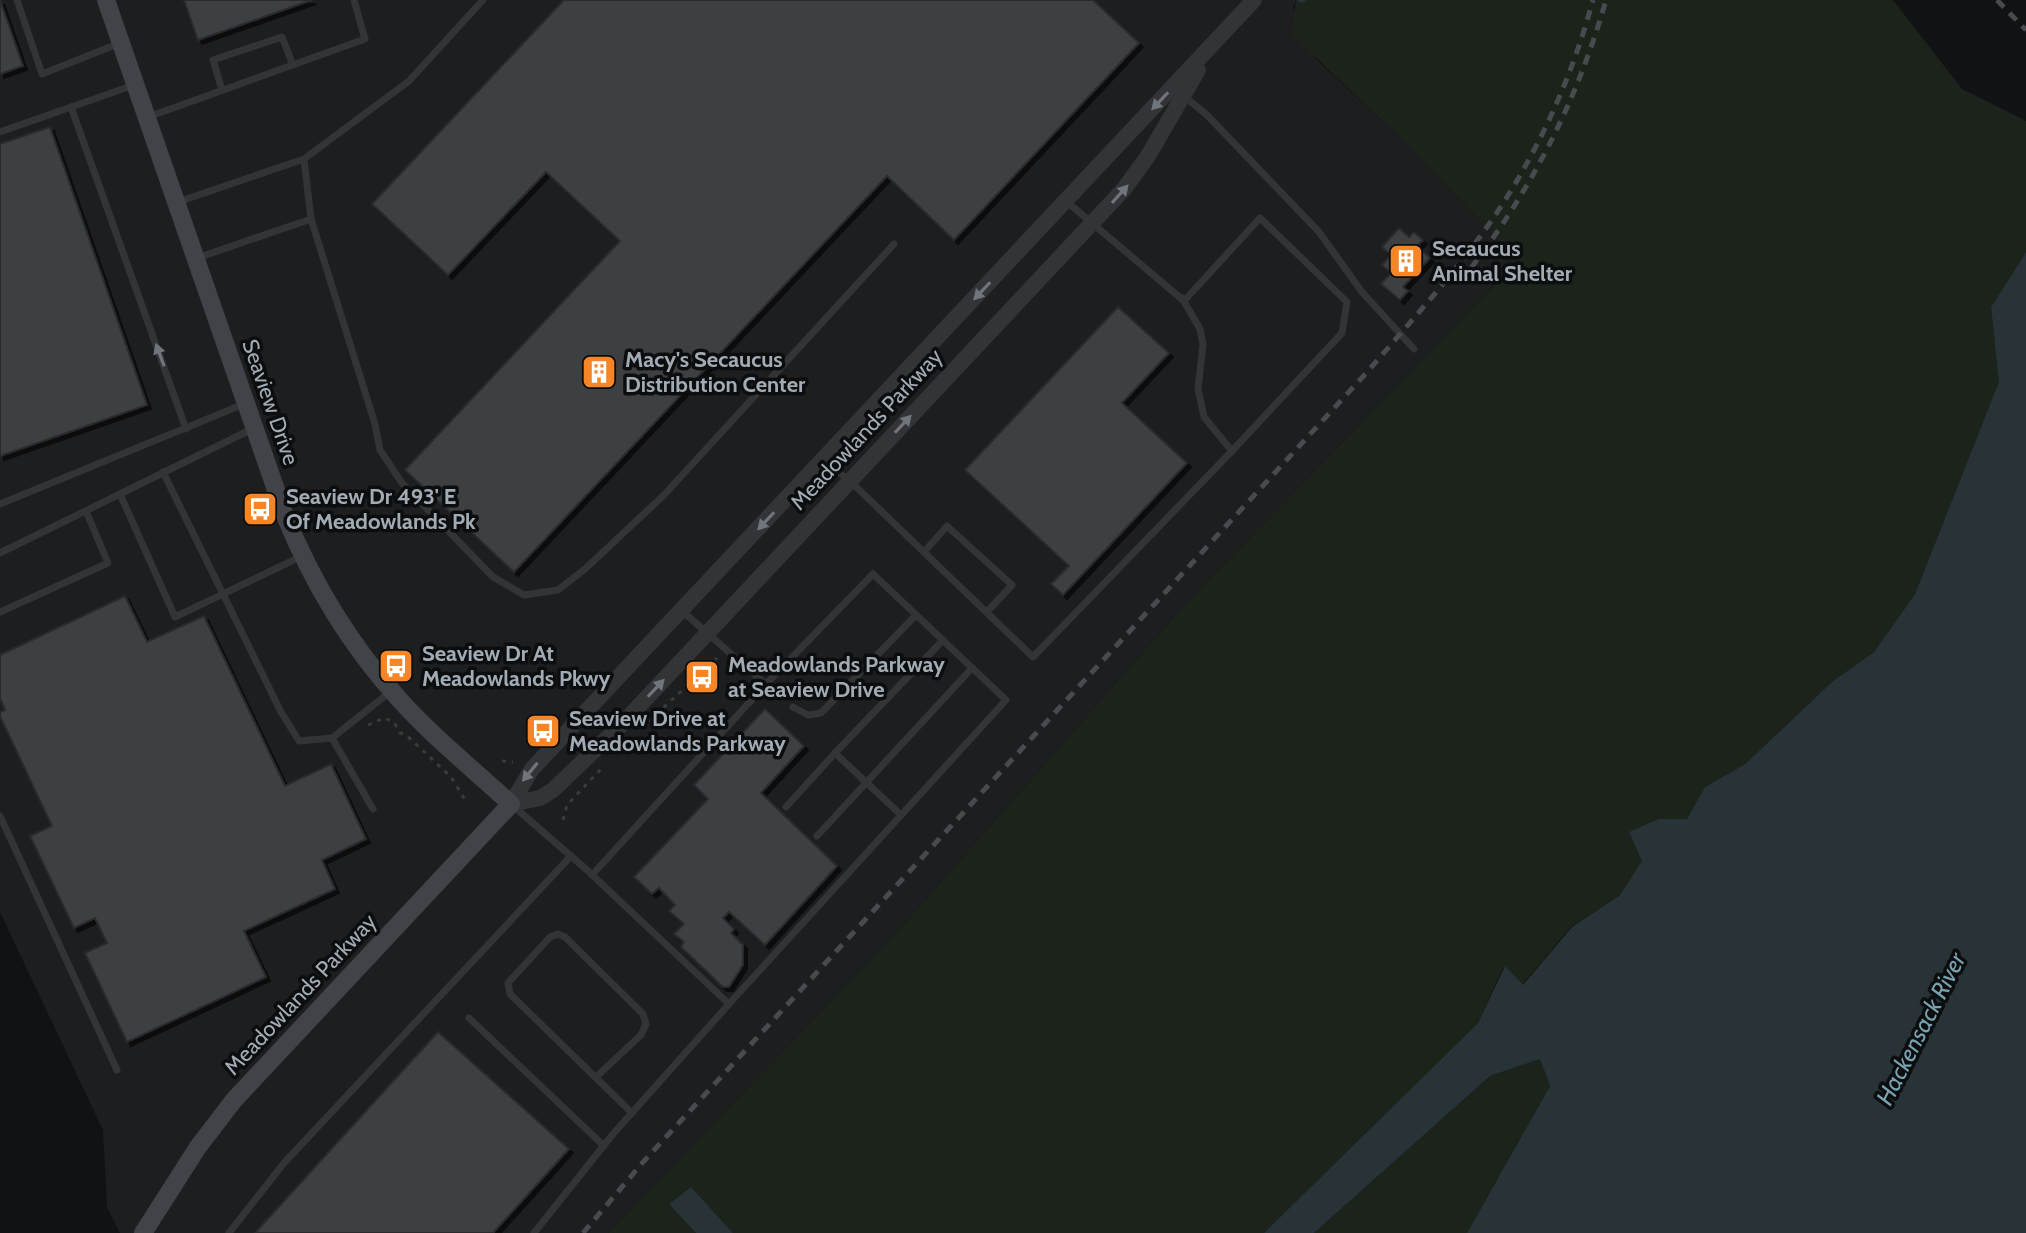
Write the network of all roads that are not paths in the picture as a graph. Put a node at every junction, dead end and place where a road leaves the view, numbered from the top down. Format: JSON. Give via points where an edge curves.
{"nodes":[{"id":1,"x":17,"y":0,"type":"edge"},
{"id":2,"x":106,"y":0,"type":"edge"},
{"id":3,"x":354,"y":0,"type":"edge"},
{"id":4,"x":483,"y":0,"type":"edge"},
{"id":5,"x":1254,"y":0,"type":"edge"},
{"id":6,"x":120,"y":43,"type":"junction"},
{"id":7,"x":1213,"y":44,"type":"junction"},
{"id":8,"x":293,"y":65,"type":"junction"},
{"id":9,"x":135,"y":84,"type":"junction"},
{"id":10,"x":222,"y":90,"type":"junction"},
{"id":11,"x":1183,"y":95,"type":"junction"},
{"id":12,"x":71,"y":107,"type":"junction"},
{"id":13,"x":146,"y":117,"type":"junction"},
{"id":14,"x":0,"y":132,"type":"edge"},
{"id":15,"x":304,"y":159,"type":"junction"},
{"id":16,"x":1066,"y":201,"type":"junction"},
{"id":17,"x":176,"y":202,"type":"junction"},
{"id":18,"x":311,"y":219,"type":"junction"},
{"id":19,"x":1093,"y":222,"type":"junction"},
{"id":20,"x":894,"y":244,"type":"dead end"},
{"id":21,"x":195,"y":259,"type":"junction"},
{"id":22,"x":1182,"y":298,"type":"junction"},
{"id":23,"x":1414,"y":349,"type":"dead end"},
{"id":24,"x":246,"y":403,"type":"junction"},
{"id":25,"x":254,"y":428,"type":"junction"},
{"id":26,"x":186,"y":429,"type":"junction"},
{"id":27,"x":1232,"y":451,"type":"junction"},
{"id":28,"x":823,"y":460,"type":"junction"},
{"id":29,"x":163,"y":472,"type":"junction"},
{"id":30,"x":850,"y":481,"type":"junction"},
{"id":31,"x":120,"y":494,"type":"junction"},
{"id":32,"x":0,"y":504,"type":"edge"},
{"id":33,"x":86,"y":511,"type":"junction"},
{"id":34,"x":924,"y":552,"type":"junction"},
{"id":35,"x":0,"y":553,"type":"edge"},
{"id":36,"x":302,"y":556,"type":"junction"},
{"id":37,"x":224,"y":595,"type":"junction"},
{"id":38,"x":681,"y":610,"type":"junction"},
{"id":39,"x":0,"y":612,"type":"edge"},
{"id":40,"x":987,"y":612,"type":"junction"},
{"id":41,"x":916,"y":615,"type":"junction"},
{"id":42,"x":706,"y":634,"type":"junction"},
{"id":43,"x":943,"y":640,"type":"junction"},
{"id":44,"x":972,"y":668,"type":"junction"},
{"id":45,"x":766,"y":684,"type":"junction"},
{"id":46,"x":392,"y":691,"type":"junction"},
{"id":47,"x":779,"y":696,"type":"dead end"},
{"id":48,"x":793,"y":707,"type":"dead end"},
{"id":49,"x":332,"y":738,"type":"junction"},
{"id":50,"x":835,"y":753,"type":"junction"},
{"id":51,"x":867,"y":782,"type":"junction"},
{"id":52,"x":511,"y":804,"type":"junction"},
{"id":53,"x":786,"y":807,"type":"dead end"},
{"id":54,"x":373,"y":809,"type":"dead end"},
{"id":55,"x":901,"y":815,"type":"junction"},
{"id":56,"x":0,"y":816,"type":"edge"},
{"id":57,"x":817,"y":836,"type":"dead end"},
{"id":58,"x":571,"y":856,"type":"junction"},
{"id":59,"x":592,"y":875,"type":"junction"},
{"id":60,"x":729,"y":1004,"type":"junction"},
{"id":61,"x":469,"y":1018,"type":"dead end"},
{"id":62,"x":117,"y":1070,"type":"dead end"},
{"id":63,"x":596,"y":1077,"type":"junction"},
{"id":64,"x":632,"y":1113,"type":"junction"},
{"id":65,"x":604,"y":1146,"type":"junction"},
{"id":66,"x":143,"y":1233,"type":"edge"},
{"id":67,"x":229,"y":1233,"type":"edge"},
{"id":68,"x":534,"y":1233,"type":"edge"}],
"edges":[{"from":1,"to":6,"type":"lane","via":[[42,74]]},
{"from":2,"to":6,"type":"main road","name":"Seaview Drive"},
{"from":3,"to":8,"type":"lane","via":[[365,39]]},
{"from":4,"to":15,"type":"lane","via":[[409,81]]},
{"from":5,"to":7,"type":"street","name":"Meadowlands Parkway"},
{"from":6,"to":9,"type":"main road","name":"Seaview Drive"},
{"from":7,"to":11,"type":"street","name":"Meadowlands Parkway"},
{"from":7,"to":16,"type":"street","name":"Meadowlands Parkway","one_way":true},
{"from":8,"to":10,"type":"lane"},
{"from":8,"to":10,"type":"lane","via":[[282,37],[213,60]]},
{"from":9,"to":12,"type":"lane"},
{"from":9,"to":13,"type":"main road","name":"Seaview Drive"},
{"from":10,"to":13,"type":"lane"},
{"from":19,"to":11,"type":"street","name":"Meadowlands Parkway","one_way":true,"via":[[1137,173]]},
{"from":11,"to":23,"type":"lane","via":[[1319,232],[1362,292]]},
{"from":12,"to":14,"type":"lane"},
{"from":26,"to":12,"type":"lane","one_way":true},
{"from":13,"to":17,"type":"main road","name":"Seaview Drive"},
{"from":15,"to":17,"type":"lane"},
{"from":15,"to":18,"type":"lane"},
{"from":16,"to":19,"type":"lane"},
{"from":16,"to":28,"type":"street","name":"Meadowlands Parkway","one_way":true},
{"from":17,"to":21,"type":"main road","name":"Seaview Drive"},
{"from":18,"to":20,"type":"lane","via":[[380,450],[402,483],[493,577],[524,595],[558,590],[664,495]]},
{"from":18,"to":21,"type":"lane"},
{"from":19,"to":22,"type":"lane"},
{"from":30,"to":19,"type":"street","name":"Meadowlands Parkway","one_way":true},
{"from":21,"to":24,"type":"main road","name":"Seaview Drive"},
{"from":22,"to":27,"type":"lane","via":[[1203,344],[1198,389],[1204,417]]},
{"from":22,"to":27,"type":"lane","via":[[1260,218],[1347,302],[1342,333]]},
{"from":24,"to":25,"type":"main road","name":"Seaview Drive"},
{"from":24,"to":26,"type":"lane"},
{"from":25,"to":29,"type":"lane"},
{"from":25,"to":36,"type":"main road","name":"Seaview Drive"},
{"from":26,"to":32,"type":"lane"},
{"from":27,"to":40,"type":"lane","via":[[1033,657]]},
{"from":28,"to":30,"type":"lane"},
{"from":28,"to":38,"type":"street","name":"Meadowlands Parkway","one_way":true},
{"from":29,"to":31,"type":"lane"},
{"from":29,"to":37,"type":"lane"},
{"from":30,"to":34,"type":"lane"},
{"from":30,"to":42,"type":"street","name":"Meadowlands Parkway"},
{"from":31,"to":33,"type":"lane"},
{"from":31,"to":37,"type":"lane","via":[[175,617]]},
{"from":33,"to":35,"type":"lane"},
{"from":33,"to":39,"type":"lane","via":[[108,563]]},
{"from":34,"to":40,"type":"lane"},
{"from":34,"to":40,"type":"lane","via":[[947,526],[1012,585]]},
{"from":36,"to":37,"type":"lane"},
{"from":36,"to":46,"type":"main road","name":"Seaview Drive","via":[[340,624]]},
{"from":37,"to":49,"type":"lane","via":[[299,741]]},
{"from":38,"to":42,"type":"lane"},
{"from":38,"to":52,"type":"street","name":"Meadowlands Parkway","one_way":true,"via":[[532,769]]},
{"from":41,"to":43,"type":"lane"},
{"from":41,"to":45,"type":"lane","via":[[873,574]]},
{"from":41,"to":48,"type":"lane","via":[[821,713],[808,715]]},
{"from":42,"to":45,"type":"lane"},
{"from":52,"to":42,"type":"street","name":"Meadowlands Parkway","one_way":true,"via":[[553,790]]},
{"from":43,"to":44,"type":"lane"},
{"from":43,"to":50,"type":"lane"},
{"from":44,"to":51,"type":"lane"},
{"from":44,"to":55,"type":"lane","via":[[1006,700]]},
{"from":45,"to":47,"type":"lane"},
{"from":45,"to":59,"type":"lane"},
{"from":46,"to":49,"type":"lane"},
{"from":46,"to":52,"type":"main road","name":"Seaview Drive"},
{"from":49,"to":54,"type":"lane"},
{"from":50,"to":51,"type":"lane"},
{"from":50,"to":53,"type":"lane"},
{"from":51,"to":55,"type":"lane"},
{"from":51,"to":57,"type":"lane"},
{"from":52,"to":58,"type":"lane"},
{"from":52,"to":66,"type":"main road","name":"Meadowlands Parkway","via":[[234,1100]]},
{"from":55,"to":60,"type":"lane"},
{"from":56,"to":62,"type":"lane"},
{"from":58,"to":59,"type":"lane"},
{"from":58,"to":67,"type":"lane","via":[[284,1163]]},
{"from":59,"to":60,"type":"lane"},
{"from":60,"to":64,"type":"lane"},
{"from":61,"to":65,"type":"lane"},
{"from":63,"to":63,"type":"lane","via":[[508,989],[508,983],[558,934],[643,1014],[646,1024]]},
{"from":63,"to":64,"type":"lane"},
{"from":64,"to":65,"type":"lane"},
{"from":65,"to":68,"type":"lane"}]}
